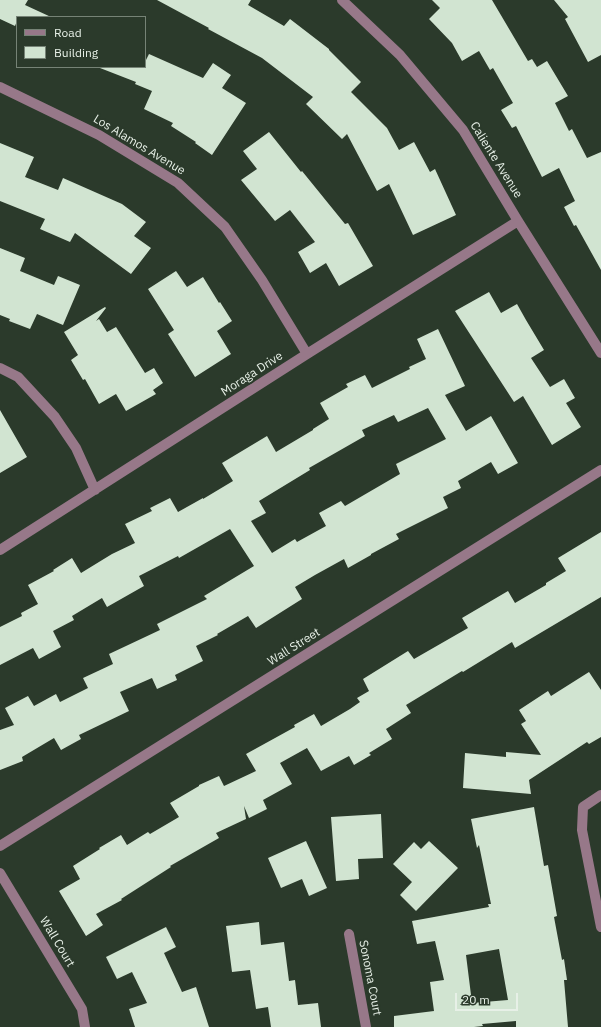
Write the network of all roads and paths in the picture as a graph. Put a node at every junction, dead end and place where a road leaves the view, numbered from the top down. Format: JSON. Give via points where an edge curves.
{"nodes":[{"id":1,"x":342,"y":0,"type":"edge"},
{"id":2,"x":0,"y":87,"type":"edge"},
{"id":3,"x":518,"y":221,"type":"junction"},
{"id":4,"x":601,"y":353,"type":"edge"},
{"id":5,"x":307,"y":354,"type":"junction"},
{"id":6,"x":0,"y":368,"type":"edge"},
{"id":7,"x":601,"y":470,"type":"edge"},
{"id":8,"x":95,"y":490,"type":"junction"},
{"id":9,"x":0,"y":550,"type":"edge"},
{"id":10,"x":601,"y":795,"type":"edge"},
{"id":11,"x":0,"y":846,"type":"edge"},
{"id":12,"x":0,"y":873,"type":"edge"},
{"id":13,"x":601,"y":927,"type":"edge"},
{"id":14,"x":349,"y":934,"type":"dead end"},
{"id":15,"x":85,"y":1027,"type":"edge"},
{"id":16,"x":366,"y":1027,"type":"edge"}],
"edges":[{"from":1,"to":3,"type":"street","name":"Caliente Avenue","via":[[400,56],[463,130]]},
{"from":2,"to":5,"type":"street","name":"Los Alamos Avenue","via":[[99,135],[178,183],[225,227],[262,280]]},
{"from":3,"to":4,"type":"street","name":"Caliente Avenue"},
{"from":3,"to":5,"type":"street","name":"Moraga Drive"},
{"from":5,"to":8,"type":"street","name":"Moraga Drive"},
{"from":6,"to":8,"type":"street","via":[[18,377],[55,417],[76,448]]},
{"from":7,"to":11,"type":"street","name":"Wall Street"},
{"from":8,"to":9,"type":"street","name":"Moraga Drive"},
{"from":10,"to":13,"type":"street","via":[[584,807],[582,830]]},
{"from":12,"to":15,"type":"street","name":"Wall Court","via":[[82,1009]]},
{"from":14,"to":16,"type":"street","name":"Sonoma Court"}]}
